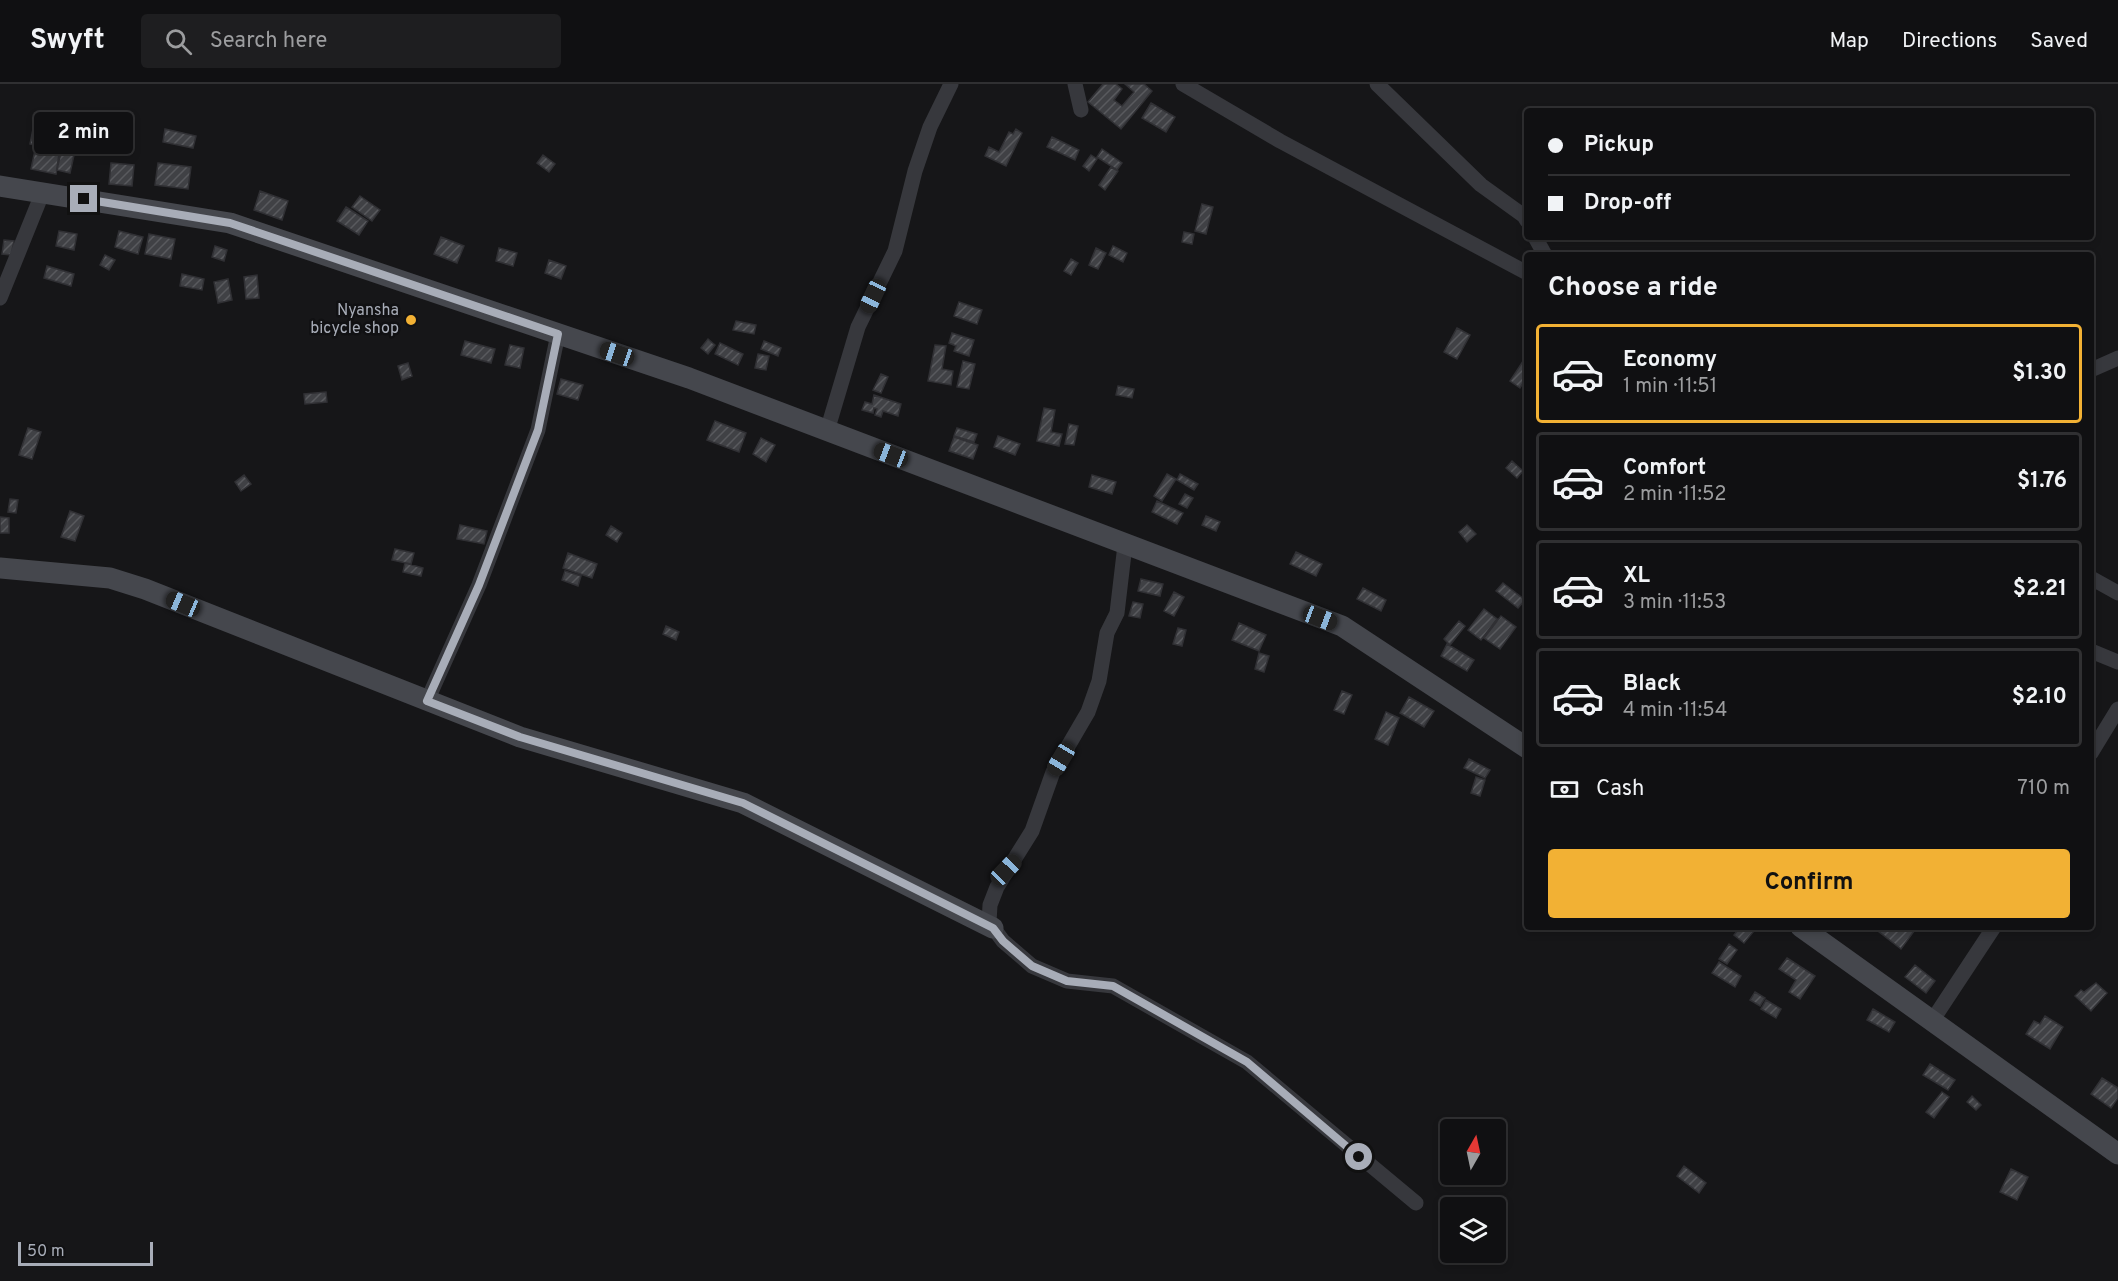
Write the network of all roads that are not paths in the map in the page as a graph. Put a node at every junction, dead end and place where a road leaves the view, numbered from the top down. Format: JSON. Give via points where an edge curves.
{"nodes":[{"id":1,"x":951,"y":84,"type":"edge"},
{"id":2,"x":1075,"y":84,"type":"edge"},
{"id":3,"x":1183,"y":84,"type":"edge"},
{"id":4,"x":1377,"y":84,"type":"edge"},
{"id":5,"x":1081,"y":110,"type":"dead end"},
{"id":6,"x":0,"y":186,"type":"edge"},
{"id":7,"x":42,"y":194,"type":"junction"},
{"id":8,"x":1524,"y":216,"type":"edge"},
{"id":9,"x":1524,"y":271,"type":"edge"},
{"id":10,"x":0,"y":298,"type":"edge"},
{"id":11,"x":558,"y":334,"type":"junction"},
{"id":12,"x":2118,"y":358,"type":"edge"},
{"id":13,"x":2094,"y":369,"type":"edge"},
{"id":14,"x":827,"y":431,"type":"junction"},
{"id":15,"x":1125,"y":545,"type":"junction"},
{"id":16,"x":0,"y":568,"type":"edge"},
{"id":17,"x":2094,"y":580,"type":"edge"},
{"id":18,"x":2118,"y":593,"type":"edge"},
{"id":19,"x":2094,"y":652,"type":"edge"},
{"id":20,"x":2118,"y":662,"type":"edge"},
{"id":21,"x":427,"y":701,"type":"junction"},
{"id":22,"x":2118,"y":708,"type":"edge"},
{"id":23,"x":1524,"y":746,"type":"edge"},
{"id":24,"x":2094,"y":748,"type":"edge"},
{"id":25,"x":993,"y":928,"type":"junction"},
{"id":26,"x":1805,"y":930,"type":"edge"},
{"id":27,"x":1992,"y":930,"type":"edge"},
{"id":28,"x":1932,"y":1021,"type":"junction"},
{"id":29,"x":2118,"y":1154,"type":"edge"},
{"id":30,"x":1416,"y":1203,"type":"dead end"}],
"edges":[{"from":1,"to":14,"type":"street","via":[[915,171],[895,251],[858,327]]},
{"from":2,"to":5,"type":"street"},
{"from":3,"to":9,"type":"street","via":[[1280,141]]},
{"from":4,"to":8,"type":"street","via":[[1481,185]]},
{"from":6,"to":7,"type":"street"},
{"from":7,"to":10,"type":"street"},
{"from":7,"to":11,"type":"street","via":[[230,223]]},
{"from":11,"to":14,"type":"street"},
{"from":11,"to":21,"type":"street","via":[[538,430],[479,585]]},
{"from":12,"to":13,"type":"street"},
{"from":14,"to":15,"type":"street"},
{"from":15,"to":23,"type":"street","via":[[1341,626]]},
{"from":15,"to":25,"type":"street","via":[[1117,612],[1107,633],[1099,681],[1088,712],[1053,772],[1032,831],[997,887],[990,905],[989,922]]},
{"from":16,"to":21,"type":"street","via":[[110,578]]},
{"from":17,"to":18,"type":"street"},
{"from":19,"to":20,"type":"street"},
{"from":21,"to":25,"type":"street","via":[[520,737],[743,803]]},
{"from":22,"to":24,"type":"street"},
{"from":25,"to":30,"type":"street","via":[[1032,966],[1067,981],[1113,986],[1247,1062]]},
{"from":26,"to":28,"type":"street"},
{"from":27,"to":28,"type":"street"},
{"from":28,"to":29,"type":"street"}]}
